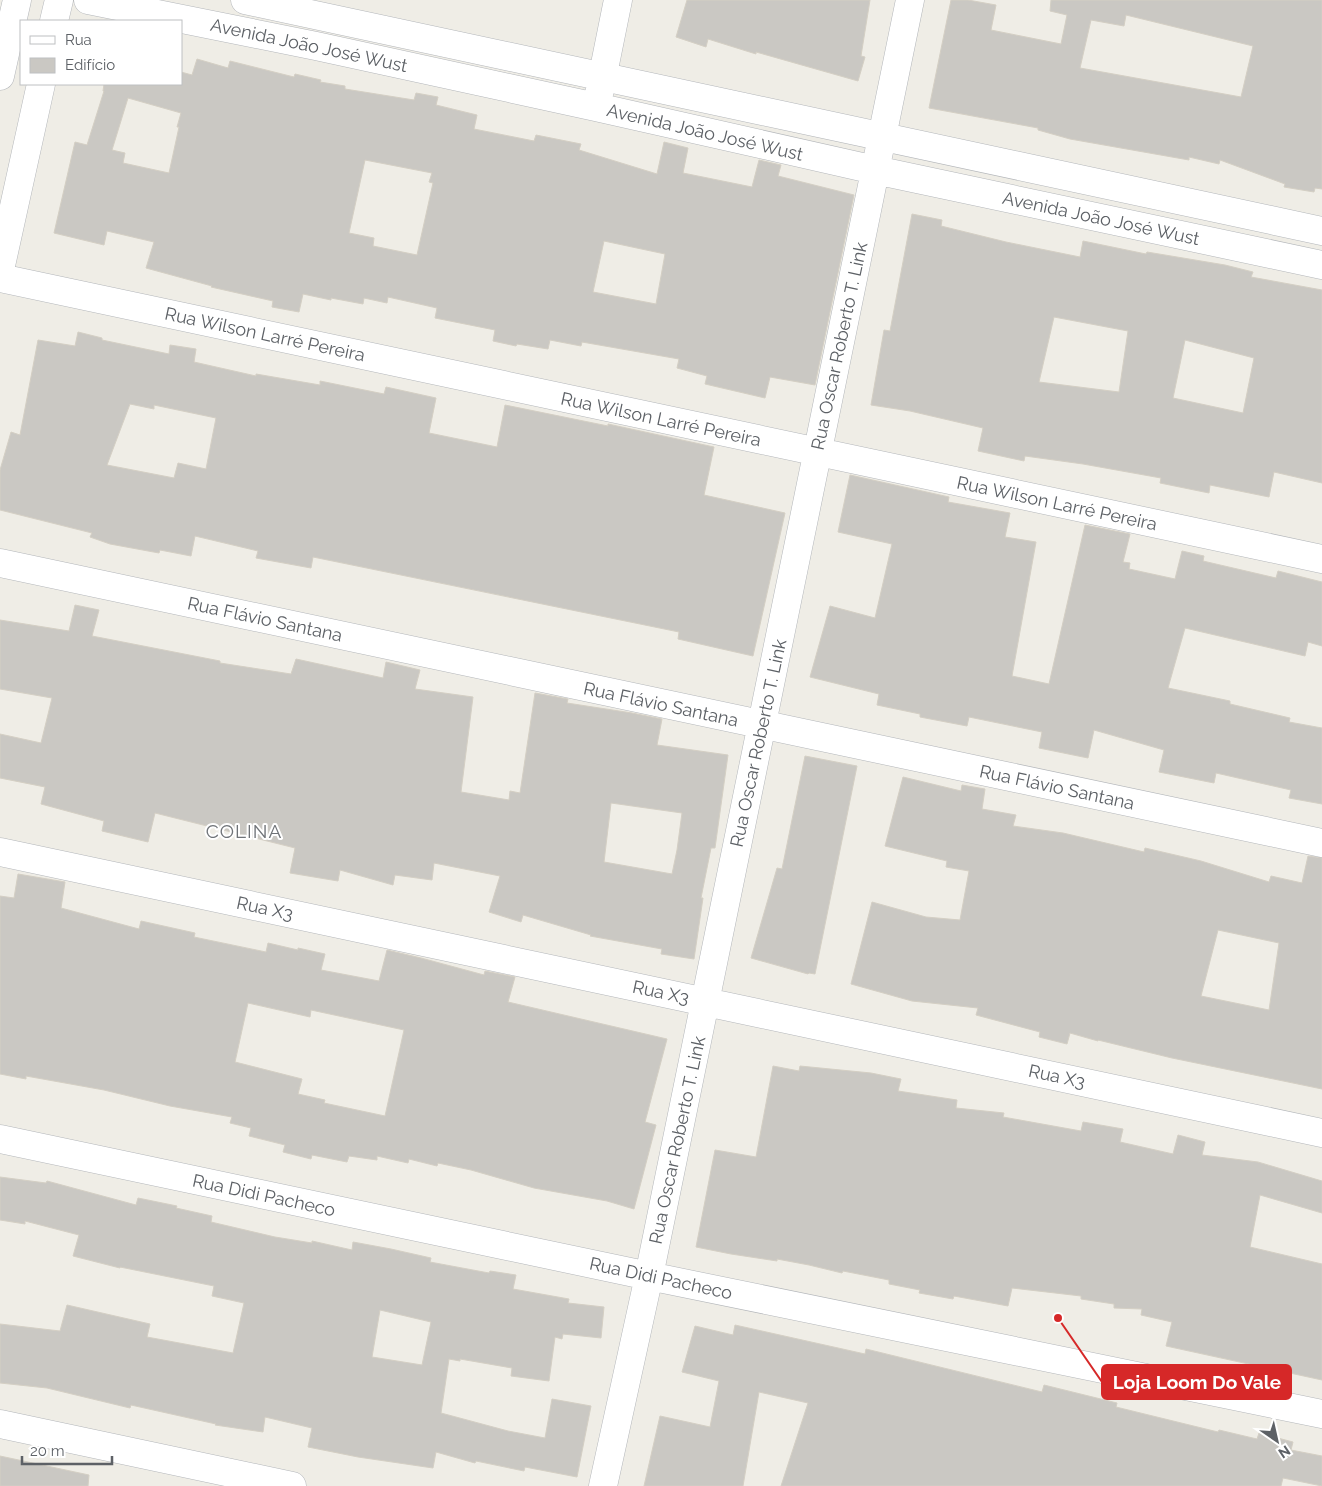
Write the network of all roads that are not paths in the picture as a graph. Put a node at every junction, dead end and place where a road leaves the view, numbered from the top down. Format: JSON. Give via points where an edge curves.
{"nodes":[{"id":1,"x":17,"y":0,"type":"edge"},
{"id":2,"x":59,"y":0,"type":"edge"},
{"id":3,"x":88,"y":0,"type":"edge"},
{"id":4,"x":245,"y":0,"type":"edge"},
{"id":5,"x":618,"y":0,"type":"edge"},
{"id":6,"x":910,"y":0,"type":"edge"},
{"id":7,"x":325,"y":8,"type":"edge"},
{"id":8,"x":54,"y":20,"type":"edge"},
{"id":9,"x":316,"y":46,"type":"junction"},
{"id":10,"x":0,"y":76,"type":"edge"},
{"id":11,"x":602,"y":76,"type":"junction"},
{"id":12,"x":41,"y":85,"type":"edge"},
{"id":13,"x":596,"y":107,"type":"junction"},
{"id":14,"x":882,"y":137,"type":"junction"},
{"id":15,"x":875,"y":170,"type":"junction"},
{"id":16,"x":1322,"y":230,"type":"edge"},
{"id":17,"x":1322,"y":265,"type":"edge"},
{"id":18,"x":0,"y":270,"type":"edge"},
{"id":19,"x":0,"y":278,"type":"edge"},
{"id":20,"x":817,"y":453,"type":"junction"},
{"id":21,"x":1322,"y":560,"type":"edge"},
{"id":22,"x":0,"y":563,"type":"edge"},
{"id":23,"x":762,"y":725,"type":"junction"},
{"id":24,"x":1322,"y":843,"type":"edge"},
{"id":25,"x":0,"y":852,"type":"edge"},
{"id":26,"x":705,"y":1002,"type":"junction"},
{"id":27,"x":1322,"y":1133,"type":"edge"},
{"id":28,"x":0,"y":1139,"type":"edge"},
{"id":29,"x":650,"y":1276,"type":"junction"},
{"id":30,"x":1322,"y":1414,"type":"edge"},
{"id":31,"x":0,"y":1424,"type":"edge"},
{"id":32,"x":292,"y":1486,"type":"edge"},
{"id":33,"x":604,"y":1486,"type":"edge"}],
"edges":[{"from":1,"to":10,"type":"street"},
{"from":2,"to":8,"type":"street"},
{"from":3,"to":9,"type":"street","name":"Avenida João José Wust"},
{"from":4,"to":7,"type":"street","name":"Avenida João José Wust"},
{"from":5,"to":11,"type":"street"},
{"from":6,"to":14,"type":"street","name":"Rua Oscar Roberto T. Link"},
{"from":7,"to":9,"type":"street"},
{"from":7,"to":11,"type":"street","name":"Avenida João José Wust"},
{"from":9,"to":13,"type":"street","name":"Avenida João José Wust"},
{"from":11,"to":13,"type":"street"},
{"from":11,"to":14,"type":"street","name":"Avenida João José Wust"},
{"from":12,"to":18,"type":"street"},
{"from":13,"to":15,"type":"street","name":"Avenida João José Wust"},
{"from":14,"to":15,"type":"street","name":"Rua Oscar Roberto T. Link"},
{"from":14,"to":16,"type":"street","name":"Avenida João José Wust"},
{"from":15,"to":17,"type":"street","name":"Avenida João José Wust"},
{"from":15,"to":20,"type":"street","name":"Rua Oscar Roberto T. Link"},
{"from":19,"to":20,"type":"street","name":"Rua Wilson Larré Pereira"},
{"from":20,"to":21,"type":"street","name":"Rua Wilson Larré Pereira"},
{"from":20,"to":23,"type":"street","name":"Rua Oscar Roberto T. Link"},
{"from":22,"to":23,"type":"street","name":"Rua Flávio Santana"},
{"from":23,"to":24,"type":"street","name":"Rua Flávio Santana"},
{"from":23,"to":26,"type":"street","name":"Rua Oscar Roberto T. Link"},
{"from":25,"to":26,"type":"street","name":"Rua X3"},
{"from":26,"to":27,"type":"street","name":"Rua X3"},
{"from":26,"to":29,"type":"street","name":"Rua Oscar Roberto T. Link"},
{"from":28,"to":29,"type":"street","name":"Rua Didi Pacheco"},
{"from":29,"to":30,"type":"street","name":"Rua Didi Pacheco"},
{"from":29,"to":33,"type":"street","name":"Rua Oscar Roberto T. Link"},
{"from":31,"to":32,"type":"street"}]}
